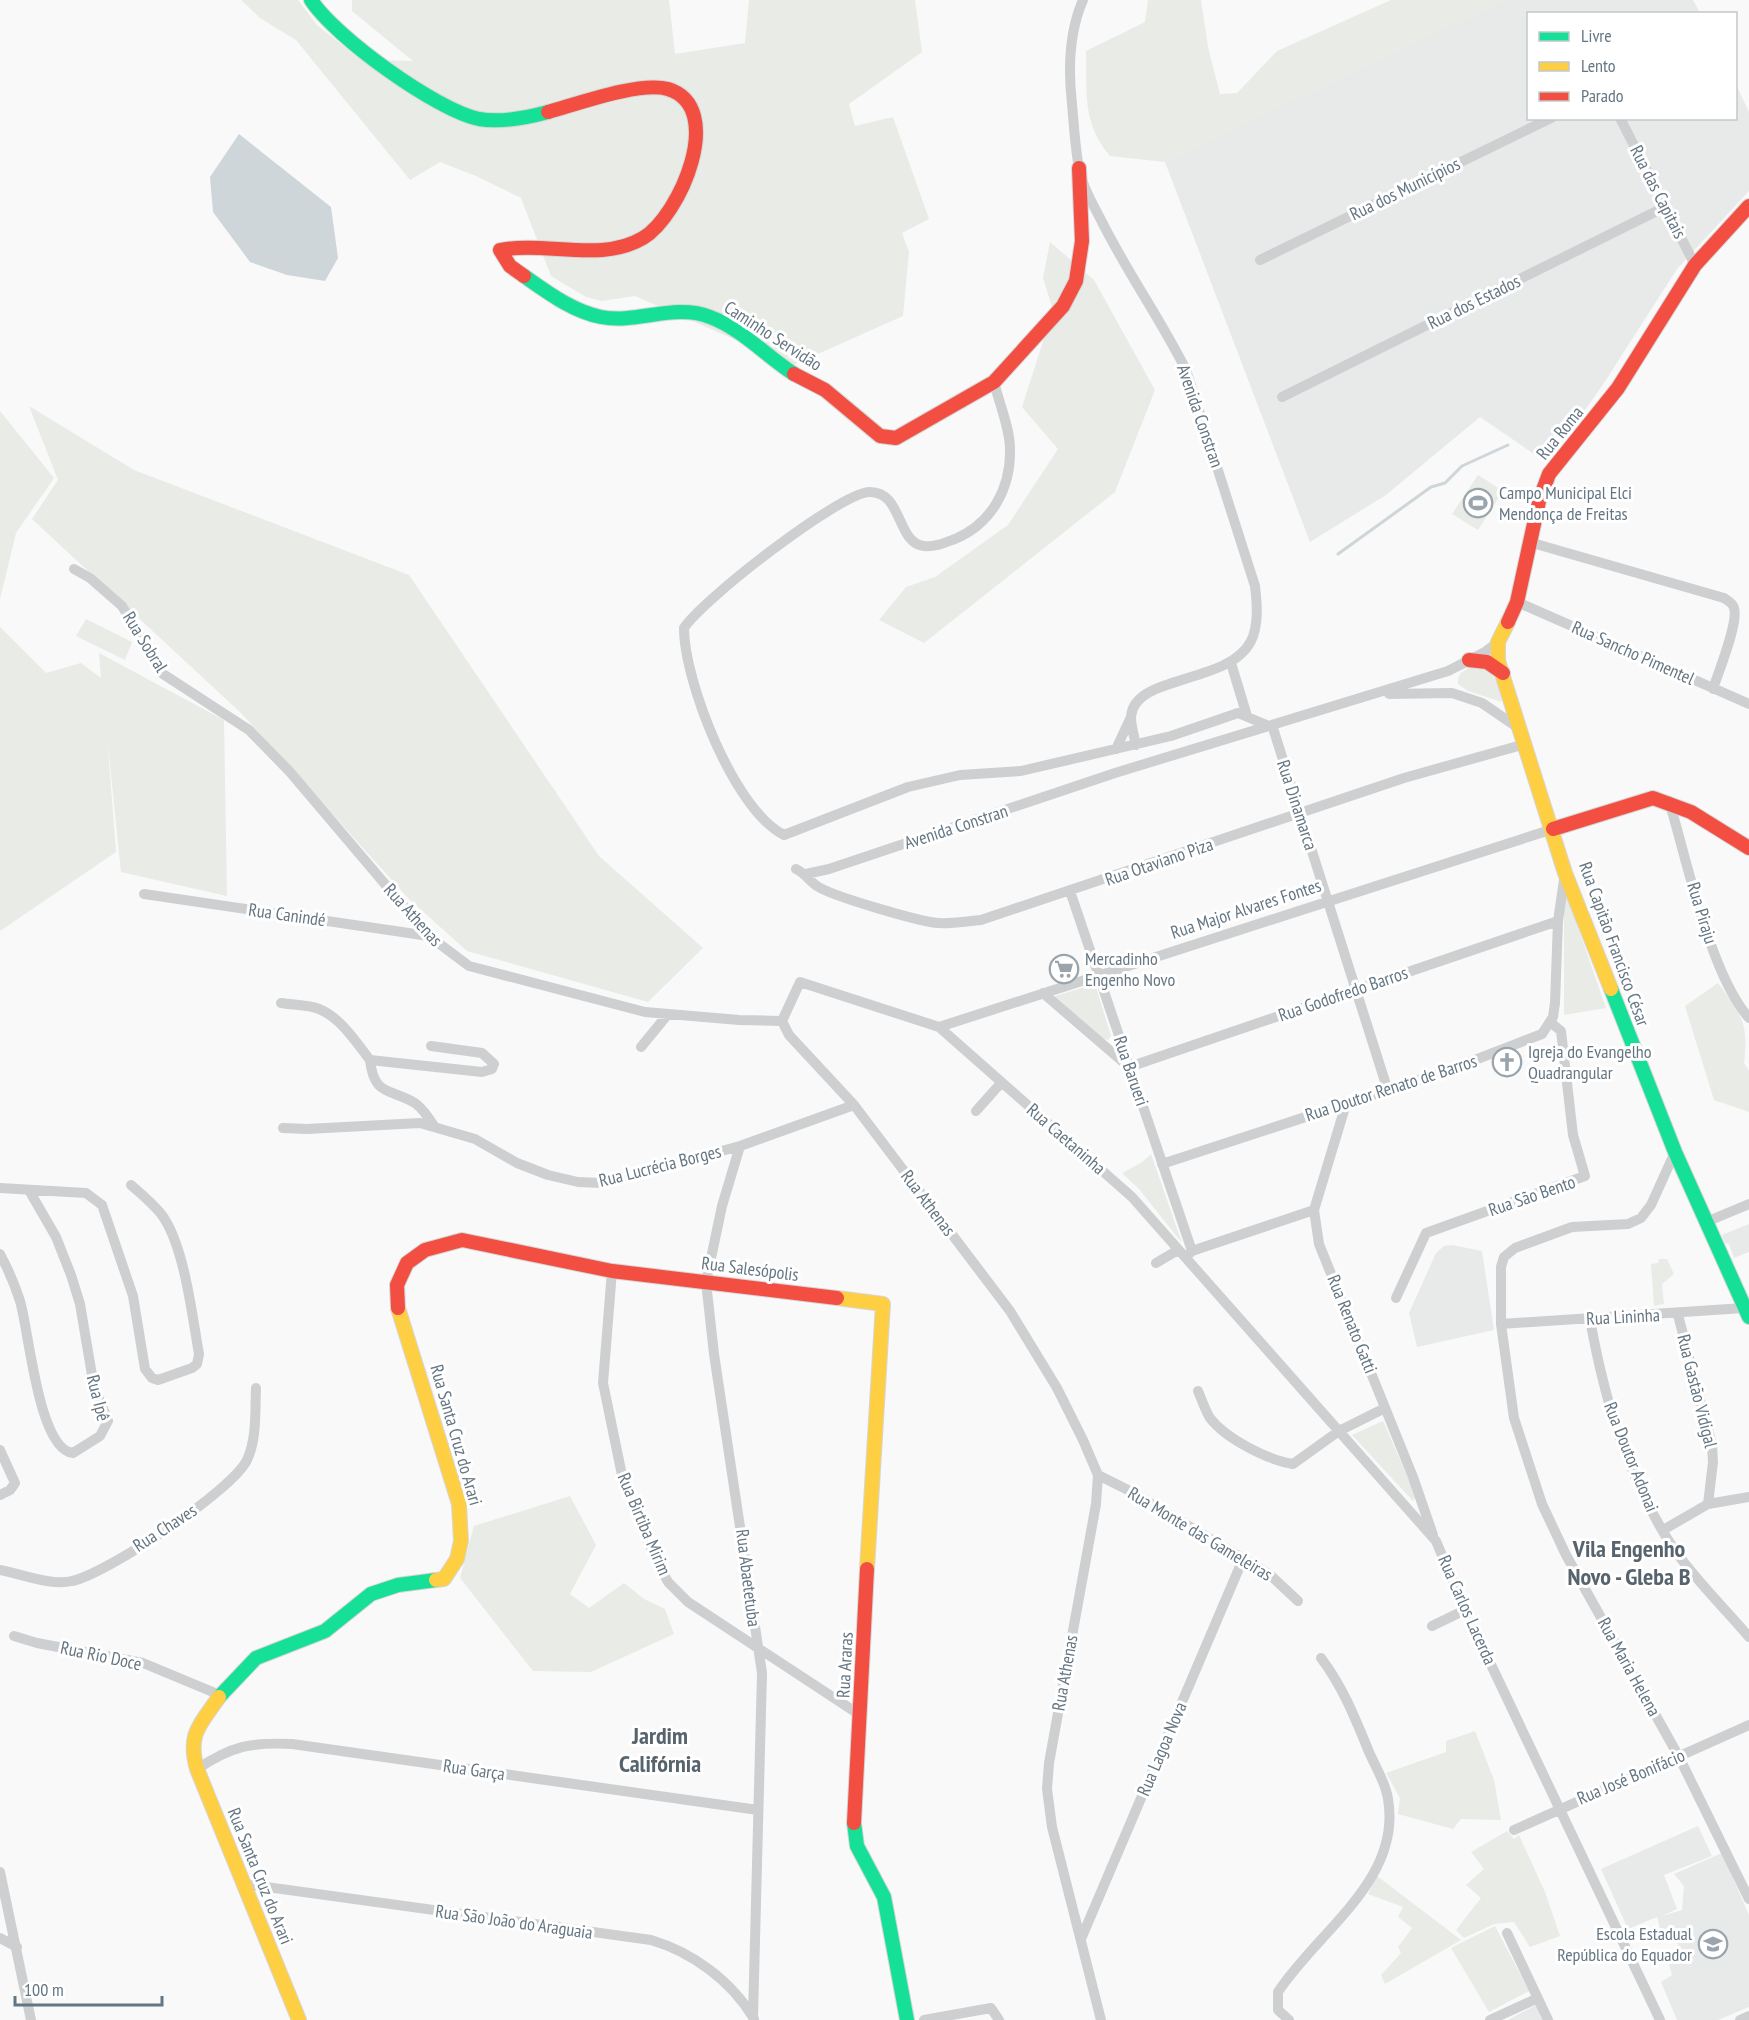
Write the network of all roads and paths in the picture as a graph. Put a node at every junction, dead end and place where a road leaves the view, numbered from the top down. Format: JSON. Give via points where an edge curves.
{"nodes":[{"id":1,"x":311,"y":0,"type":"edge"},
{"id":2,"x":1083,"y":0,"type":"edge"},
{"id":3,"x":1547,"y":120,"type":"edge"},
{"id":4,"x":1621,"y":120,"type":"edge"},
{"id":5,"x":1079,"y":168,"type":"junction"},
{"id":6,"x":1749,"y":206,"type":"edge"},
{"id":7,"x":1665,"y":207,"type":"junction"},
{"id":8,"x":1260,"y":261,"type":"dead end"},
{"id":9,"x":1695,"y":266,"type":"junction"},
{"id":10,"x":994,"y":382,"type":"junction"},
{"id":11,"x":1282,"y":397,"type":"dead end"},
{"id":12,"x":1529,"y":542,"type":"junction"},
{"id":13,"x":74,"y":569,"type":"dead end"},
{"id":14,"x":1516,"y":602,"type":"junction"},
{"id":15,"x":1498,"y":642,"type":"junction"},
{"id":16,"x":1468,"y":660,"type":"junction"},
{"id":17,"x":1231,"y":663,"type":"junction"},
{"id":18,"x":1449,"y":671,"type":"junction"},
{"id":19,"x":1503,"y":672,"type":"junction"},
{"id":20,"x":1713,"y":689,"type":"junction"},
{"id":21,"x":1380,"y":693,"type":"junction"},
{"id":22,"x":1452,"y":693,"type":"junction"},
{"id":23,"x":1749,"y":704,"type":"edge"},
{"id":24,"x":1131,"y":716,"type":"junction"},
{"id":25,"x":1247,"y":716,"type":"junction"},
{"id":26,"x":1270,"y":726,"type":"junction"},
{"id":27,"x":249,"y":730,"type":"joint"},
{"id":28,"x":1520,"y":730,"type":"junction"},
{"id":29,"x":1525,"y":744,"type":"junction"},
{"id":30,"x":1136,"y":745,"type":"junction"},
{"id":31,"x":1116,"y":749,"type":"junction"},
{"id":32,"x":1669,"y":801,"type":"junction"},
{"id":33,"x":1300,"y":813,"type":"junction"},
{"id":34,"x":1559,"y":827,"type":"junction"},
{"id":35,"x":1749,"y":848,"type":"edge"},
{"id":36,"x":801,"y":871,"type":"joint"},
{"id":37,"x":1565,"y":873,"type":"junction"},
{"id":38,"x":1070,"y":891,"type":"junction"},
{"id":39,"x":144,"y":894,"type":"dead end"},
{"id":40,"x":1328,"y":901,"type":"junction"},
{"id":41,"x":1558,"y":921,"type":"junction"},
{"id":42,"x":429,"y":936,"type":"junction"},
{"id":43,"x":1098,"y":976,"type":"junction"},
{"id":44,"x":1356,"y":990,"type":"junction"},
{"id":45,"x":1042,"y":993,"type":"junction"},
{"id":46,"x":282,"y":1003,"type":"dead end"},
{"id":47,"x":668,"y":1014,"type":"junction"},
{"id":48,"x":1749,"y":1018,"type":"edge"},
{"id":49,"x":782,"y":1021,"type":"junction"},
{"id":50,"x":1550,"y":1022,"type":"junction"},
{"id":51,"x":939,"y":1027,"type":"junction"},
{"id":52,"x":431,"y":1046,"type":"dead end"},
{"id":53,"x":641,"y":1047,"type":"dead end"},
{"id":54,"x":370,"y":1060,"type":"junction"},
{"id":55,"x":1129,"y":1067,"type":"junction"},
{"id":56,"x":1001,"y":1083,"type":"junction"},
{"id":57,"x":1388,"y":1091,"type":"junction"},
{"id":58,"x":1346,"y":1104,"type":"junction"},
{"id":59,"x":854,"y":1105,"type":"junction"},
{"id":60,"x":976,"y":1111,"type":"dead end"},
{"id":61,"x":434,"y":1126,"type":"junction"},
{"id":62,"x":283,"y":1128,"type":"dead end"},
{"id":63,"x":740,"y":1146,"type":"junction"},
{"id":64,"x":1675,"y":1152,"type":"junction"},
{"id":65,"x":1162,"y":1164,"type":"junction"},
{"id":66,"x":131,"y":1185,"type":"dead end"},
{"id":67,"x":0,"y":1188,"type":"edge"},
{"id":68,"x":30,"y":1192,"type":"junction"},
{"id":69,"x":1749,"y":1204,"type":"edge"},
{"id":70,"x":1314,"y":1210,"type":"junction"},
{"id":71,"x":1706,"y":1222,"type":"junction"},
{"id":72,"x":1185,"y":1253,"type":"junction"},
{"id":73,"x":0,"y":1254,"type":"edge"},
{"id":74,"x":1156,"y":1263,"type":"dead end"},
{"id":75,"x":612,"y":1271,"type":"junction"},
{"id":76,"x":706,"y":1282,"type":"junction"},
{"id":77,"x":1396,"y":1298,"type":"dead end"},
{"id":78,"x":883,"y":1304,"type":"joint"},
{"id":79,"x":1747,"y":1312,"type":"edge"},
{"id":80,"x":1678,"y":1315,"type":"junction"},
{"id":81,"x":1590,"y":1319,"type":"junction"},
{"id":82,"x":1501,"y":1324,"type":"junction"},
{"id":83,"x":256,"y":1388,"type":"dead end"},
{"id":84,"x":1198,"y":1391,"type":"dead end"},
{"id":85,"x":1385,"y":1408,"type":"junction"},
{"id":86,"x":1339,"y":1431,"type":"junction"},
{"id":87,"x":0,"y":1450,"type":"edge"},
{"id":88,"x":1098,"y":1475,"type":"junction"},
{"id":89,"x":0,"y":1495,"type":"edge"},
{"id":90,"x":1748,"y":1500,"type":"edge"},
{"id":91,"x":1708,"y":1504,"type":"junction"},
{"id":92,"x":1663,"y":1530,"type":"junction"},
{"id":93,"x":1436,"y":1540,"type":"junction"},
{"id":94,"x":1243,"y":1559,"type":"junction"},
{"id":95,"x":0,"y":1570,"type":"edge"},
{"id":96,"x":1298,"y":1601,"type":"dead end"},
{"id":97,"x":1465,"y":1610,"type":"junction"},
{"id":98,"x":1432,"y":1626,"type":"dead end"},
{"id":99,"x":14,"y":1636,"type":"dead end"},
{"id":100,"x":1749,"y":1637,"type":"edge"},
{"id":101,"x":756,"y":1646,"type":"junction"},
{"id":102,"x":1321,"y":1658,"type":"dead end"},
{"id":103,"x":220,"y":1695,"type":"junction"},
{"id":104,"x":860,"y":1715,"type":"junction"},
{"id":105,"x":1749,"y":1725,"type":"edge"},
{"id":106,"x":1679,"y":1757,"type":"junction"},
{"id":107,"x":197,"y":1769,"type":"junction"},
{"id":108,"x":1560,"y":1808,"type":"junction"},
{"id":109,"x":758,"y":1810,"type":"junction"},
{"id":110,"x":1514,"y":1830,"type":"dead end"},
{"id":111,"x":0,"y":1872,"type":"edge"},
{"id":112,"x":1744,"y":1874,"type":"edge"},
{"id":113,"x":245,"y":1884,"type":"junction"},
{"id":114,"x":1749,"y":1899,"type":"edge"},
{"id":115,"x":1507,"y":1933,"type":"dead end"},
{"id":116,"x":0,"y":1938,"type":"edge"},
{"id":117,"x":1081,"y":1939,"type":"junction"},
{"id":118,"x":17,"y":1947,"type":"junction"},
{"id":119,"x":1538,"y":1998,"type":"junction"},
{"id":120,"x":1749,"y":2016,"type":"edge"},
{"id":121,"x":754,"y":2018,"type":"edge"},
{"id":122,"x":31,"y":2020,"type":"edge"},
{"id":123,"x":300,"y":2020,"type":"edge"},
{"id":124,"x":907,"y":2020,"type":"edge"},
{"id":125,"x":924,"y":2020,"type":"edge"},
{"id":126,"x":999,"y":2020,"type":"edge"},
{"id":127,"x":1101,"y":2020,"type":"edge"},
{"id":128,"x":1289,"y":2020,"type":"edge"},
{"id":129,"x":1490,"y":2020,"type":"edge"},
{"id":130,"x":1548,"y":2020,"type":"edge"},
{"id":131,"x":1660,"y":2020,"type":"edge"},
{"id":132,"x":1740,"y":2020,"type":"edge"}],
"edges":[{"from":1,"to":10,"type":"street","name":"Caminho Servidão","via":[[348,42],[461,112],[491,120],[521,118],[656,87],[671,90],[690,105],[695,118],[694,148],[684,186],[670,215],[655,230],[627,245],[500,250],[510,266],[560,301],[601,317],[681,311],[710,317],[792,373],[825,390],[880,436],[889,438],[908,433]]},
{"from":2,"to":5,"type":"street","name":"Avenida Constran","via":[[1071,44]]},
{"from":3,"to":8,"type":"street","name":"Rua dos Municípios"},
{"from":4,"to":7,"type":"street","name":"Rua das Capitais"},
{"from":5,"to":10,"type":"street","name":"Caminho Servidão","via":[[1082,241],[1076,281],[1063,306]]},
{"from":5,"to":17,"type":"street","name":"Avenida Constran","via":[[1117,253],[1186,370],[1207,428],[1255,586],[1257,608],[1252,640]]},
{"from":6,"to":9,"type":"street","name":"Rua Roma"},
{"from":7,"to":9,"type":"street","name":"Rua das Capitais"},
{"from":7,"to":11,"type":"street","name":"Rua dos Estados"},
{"from":9,"to":12,"type":"street","name":"Rua Roma","via":[[1618,388],[1549,474]]},
{"from":10,"to":31,"type":"street","via":[[1010,447],[1007,483],[993,510],[971,532],[938,546],[922,546],[911,540],[886,497],[867,492],[840,502],[690,618],[684,628],[684,651],[718,749],[738,786],[760,817],[784,835],[936,780],[1021,771]]},
{"from":12,"to":14,"type":"street","name":"Rua Roma"},
{"from":12,"to":20,"type":"street","via":[[1730,602],[1734,620]]},
{"from":13,"to":27,"type":"street","name":"Rua Sobral","via":[[122,606],[163,674]]},
{"from":14,"to":15,"type":"street","name":"Rua Roma"},
{"from":14,"to":20,"type":"street","name":"Rua Sancho Pimentel"},
{"from":15,"to":16,"type":"street","name":"Avenida Constran"},
{"from":15,"to":19,"type":"street","name":"Rua Capitão Francisco César","via":[[1498,661]]},
{"from":16,"to":18,"type":"street","name":"Avenida Constran"},
{"from":16,"to":19,"type":"street","via":[[1487,662]]},
{"from":17,"to":24,"type":"street","name":"Avenida Constran","via":[[1145,694]]},
{"from":17,"to":25,"type":"street"},
{"from":18,"to":21,"type":"street","name":"Avenida Constran"},
{"from":18,"to":22,"type":"street","via":[[1446,680]]},
{"from":19,"to":28,"type":"street","name":"Rua Capitão Francisco César"},
{"from":20,"to":23,"type":"street","name":"Rua Sancho Pimentel"},
{"from":21,"to":22,"type":"street","name":"Avenida Constran"},
{"from":21,"to":26,"type":"street","name":"Avenida Constran"},
{"from":22,"to":28,"type":"street","name":"Avenida Constran","via":[[1482,703]]},
{"from":24,"to":30,"type":"street"},
{"from":24,"to":31,"type":"street","name":"Avenida Constran"},
{"from":25,"to":26,"type":"street"},
{"from":25,"to":30,"type":"street","via":[[1238,713]]},
{"from":26,"to":33,"type":"street","name":"Rua Dinamarca"},
{"from":26,"to":36,"type":"street","name":"Avenida Constran"},
{"from":27,"to":42,"type":"street","name":"Rua Athenas","via":[[290,772]]},
{"from":28,"to":29,"type":"street","name":"Rua Capitão Francisco César"},
{"from":29,"to":33,"type":"street","name":"Rua Otaviano Piza"},
{"from":29,"to":34,"type":"street","name":"Rua Capitão Francisco César"},
{"from":30,"to":31,"type":"street"},
{"from":32,"to":34,"type":"street","via":[[1636,801]]},
{"from":32,"to":35,"type":"street"},
{"from":32,"to":48,"type":"street","name":"Rua Piraju","via":[[1715,955]]},
{"from":33,"to":38,"type":"street","name":"Rua Otaviano Piza"},
{"from":33,"to":40,"type":"street","name":"Rua Dinamarca"},
{"from":34,"to":37,"type":"street","name":"Rua Capitão Francisco César"},
{"from":34,"to":40,"type":"street","name":"Rua Major Alvares Fontes"},
{"from":36,"to":38,"type":"street","name":"Rua Otaviano Piza","via":[[817,886],[831,892],[937,923],[981,920]]},
{"from":37,"to":41,"type":"street"},
{"from":37,"to":64,"type":"street","name":"Rua Capitão Francisco César"},
{"from":38,"to":43,"type":"street","name":"Rua Barueri"},
{"from":39,"to":42,"type":"street","name":"Rua Canindé"},
{"from":40,"to":43,"type":"street","name":"Rua Major Alvares Fontes"},
{"from":40,"to":44,"type":"street","name":"Rua Dinamarca"},
{"from":41,"to":44,"type":"street","name":"Rua Godofredo Barros"},
{"from":41,"to":50,"type":"street","via":[[1556,989]]},
{"from":42,"to":47,"type":"street","name":"Rua Athenas","via":[[469,966],[645,1012]]},
{"from":43,"to":45,"type":"street","name":"Rua Major Alvares Fontes"},
{"from":43,"to":55,"type":"street","name":"Rua Barueri"},
{"from":44,"to":55,"type":"street","name":"Rua Godofredo Barros"},
{"from":44,"to":57,"type":"street","name":"Rua Dinamarca"},
{"from":45,"to":51,"type":"street","name":"Rua Major Alvares Fontes"},
{"from":45,"to":55,"type":"street"},
{"from":46,"to":54,"type":"street","via":[[328,1014]]},
{"from":47,"to":49,"type":"street","name":"Rua Athenas"},
{"from":47,"to":53,"type":"street"},
{"from":49,"to":51,"type":"street","via":[[800,982]]},
{"from":49,"to":59,"type":"street","name":"Rua Athenas","via":[[789,1035]]},
{"from":50,"to":57,"type":"street","name":"Rua Doutor Renato de Barros","via":[[1535,1039]]},
{"from":50,"to":77,"type":"street","name":"Rua São Bento","via":[[1561,1031],[1573,1135],[1585,1176],[1426,1233]]},
{"from":51,"to":56,"type":"street","name":"Rua Caetaninha"},
{"from":52,"to":54,"type":"street","via":[[482,1053],[493,1061],[493,1067],[482,1072]]},
{"from":54,"to":61,"type":"street","via":[[378,1086],[418,1105]]},
{"from":55,"to":65,"type":"street","name":"Rua Barueri"},
{"from":56,"to":60,"type":"street"},
{"from":56,"to":72,"type":"street","name":"Rua Caetaninha","via":[[1071,1140]]},
{"from":57,"to":58,"type":"street","name":"Rua Doutor Renato de Barros"},
{"from":58,"to":65,"type":"street","name":"Rua Doutor Renato de Barros"},
{"from":58,"to":70,"type":"street","name":"Rua Renato Gatti"},
{"from":59,"to":63,"type":"street","name":"Rua Lucrécia Borges"},
{"from":59,"to":88,"type":"street","name":"Rua Athenas","via":[[1010,1311],[1057,1388]]},
{"from":61,"to":62,"type":"street","name":"Rua Lucrécia Borges","via":[[420,1123]]},
{"from":61,"to":63,"type":"street","name":"Rua Lucrécia Borges","via":[[475,1139],[517,1163],[578,1182],[602,1183],[629,1177]]},
{"from":63,"to":76,"type":"street","name":"Rua Abaetetuba"},
{"from":64,"to":71,"type":"street","name":"Rua Capitão Francisco César"},
{"from":64,"to":82,"type":"street","name":"Rua Maria Helena","via":[[1641,1218],[1628,1224],[1572,1227],[1523,1245],[1504,1257]]},
{"from":65,"to":72,"type":"street","name":"Rua Barueri"},
{"from":66,"to":68,"type":"street","via":[[163,1216],[172,1233],[200,1354],[192,1368],[158,1380],[145,1369],[133,1296],[102,1205],[86,1193]]},
{"from":67,"to":68,"type":"street"},
{"from":68,"to":73,"type":"street","name":"Rua Ipê","via":[[56,1237],[71,1275],[94,1387],[108,1421],[100,1436],[73,1453],[58,1442],[40,1403],[20,1301]]},
{"from":69,"to":71,"type":"street"},
{"from":70,"to":72,"type":"street"},
{"from":70,"to":85,"type":"street","name":"Rua Renato Gatti","via":[[1319,1244]]},
{"from":71,"to":79,"type":"street","name":"Rua Capitão Francisco César"},
{"from":72,"to":74,"type":"street"},
{"from":72,"to":86,"type":"street","name":"Rua Carlos Lacerda"},
{"from":75,"to":76,"type":"street","name":"Rua Salesópolis"},
{"from":75,"to":101,"type":"street","name":"Rua Birtiba Mirim","via":[[603,1383],[622,1475],[652,1554],[668,1582],[688,1602]]},
{"from":75,"to":103,"type":"street","name":"Rua Santa Cruz do Arari","via":[[462,1240],[422,1251],[402,1269],[396,1284],[396,1300],[459,1504],[462,1526],[457,1558],[444,1579],[371,1594],[326,1631],[256,1658]]},
{"from":76,"to":78,"type":"street","name":"Rua Salesópolis"},
{"from":76,"to":101,"type":"street","name":"Rua Abaetetuba"},
{"from":78,"to":104,"type":"street","name":"Rua Araras"},
{"from":79,"to":80,"type":"street","name":"Rua Lininha"},
{"from":80,"to":81,"type":"street","name":"Rua Lininha"},
{"from":80,"to":91,"type":"street","name":"Rua Gastão Vidigal","via":[[1712,1444]]},
{"from":81,"to":82,"type":"street","name":"Rua Lininha"},
{"from":81,"to":92,"type":"street","name":"Rua Doutor Adonai","via":[[1614,1425]]},
{"from":82,"to":106,"type":"street","name":"Rua Maria Helena","via":[[1515,1418],[1542,1504],[1566,1555]]},
{"from":83,"to":95,"type":"street","name":"Rua Chaves","via":[[248,1459],[219,1492],[112,1563],[71,1581]]},
{"from":84,"to":86,"type":"street","via":[[1211,1418],[1223,1430],[1263,1455],[1293,1464]]},
{"from":85,"to":86,"type":"street"},
{"from":85,"to":93,"type":"street","name":"Rua Renato Gatti"},
{"from":86,"to":93,"type":"street","name":"Rua Carlos Lacerda"},
{"from":87,"to":89,"type":"street","via":[[15,1483]]},
{"from":88,"to":94,"type":"street","name":"Rua Monte das Gameleiras"},
{"from":88,"to":117,"type":"street","name":"Rua Athenas","via":[[1047,1789],[1052,1827]]},
{"from":90,"to":91,"type":"street"},
{"from":91,"to":92,"type":"street"},
{"from":92,"to":100,"type":"street","name":"Rua Doutor Adonai"},
{"from":93,"to":97,"type":"street","name":"Rua Carlos Lacerda"},
{"from":94,"to":96,"type":"street","name":"Rua Monte das Gameleiras","via":[[1269,1575]]},
{"from":94,"to":117,"type":"street","name":"Rua Lagoa Nova"},
{"from":97,"to":98,"type":"street"},
{"from":97,"to":108,"type":"street","name":"Rua Carlos Lacerda"},
{"from":99,"to":103,"type":"street","name":"Rua Rio Doce","via":[[142,1663]]},
{"from":101,"to":104,"type":"street","name":"Rua Birtiba Mirim"},
{"from":101,"to":109,"type":"street","name":"Rua Abaetetuba","via":[[762,1673]]},
{"from":102,"to":128,"type":"street","via":[[1341,1686],[1388,1796],[1389,1833],[1375,1873],[1278,1992],[1278,2010]]},
{"from":103,"to":107,"type":"street","name":"Rua Santa Cruz do Arari","via":[[191,1748]]},
{"from":104,"to":124,"type":"street","name":"Rua Araras","via":[[853,1811],[857,1846],[884,1897]]},
{"from":105,"to":106,"type":"street","name":"Rua José Bonifácio"},
{"from":106,"to":108,"type":"street","name":"Rua José Bonifácio"},
{"from":106,"to":112,"type":"street","name":"Rua Maria Helena"},
{"from":107,"to":109,"type":"street","name":"Rua Garça","via":[[231,1748],[246,1744],[292,1744]]},
{"from":107,"to":113,"type":"street","name":"Rua Santa Cruz do Arari"},
{"from":108,"to":110,"type":"street","name":"Rua José Bonifácio"},
{"from":108,"to":131,"type":"street","name":"Rua Carlos Lacerda"},
{"from":109,"to":121,"type":"street","name":"Rua Abaetetuba"},
{"from":111,"to":118,"type":"street"},
{"from":112,"to":114,"type":"street","name":"Rua Maria Helena"},
{"from":113,"to":121,"type":"street","name":"Rua São João do Araguaia","via":[[651,1940],[699,1961],[722,1980]]},
{"from":113,"to":123,"type":"street","name":"Rua Santa Cruz do Arari"},
{"from":115,"to":119,"type":"street"},
{"from":116,"to":118,"type":"street"},
{"from":117,"to":127,"type":"street","name":"Rua Athenas"},
{"from":118,"to":122,"type":"street"},
{"from":119,"to":129,"type":"street"},
{"from":119,"to":130,"type":"street"},
{"from":120,"to":132,"type":"street"},
{"from":125,"to":126,"type":"street","via":[[991,2008]]}]}
